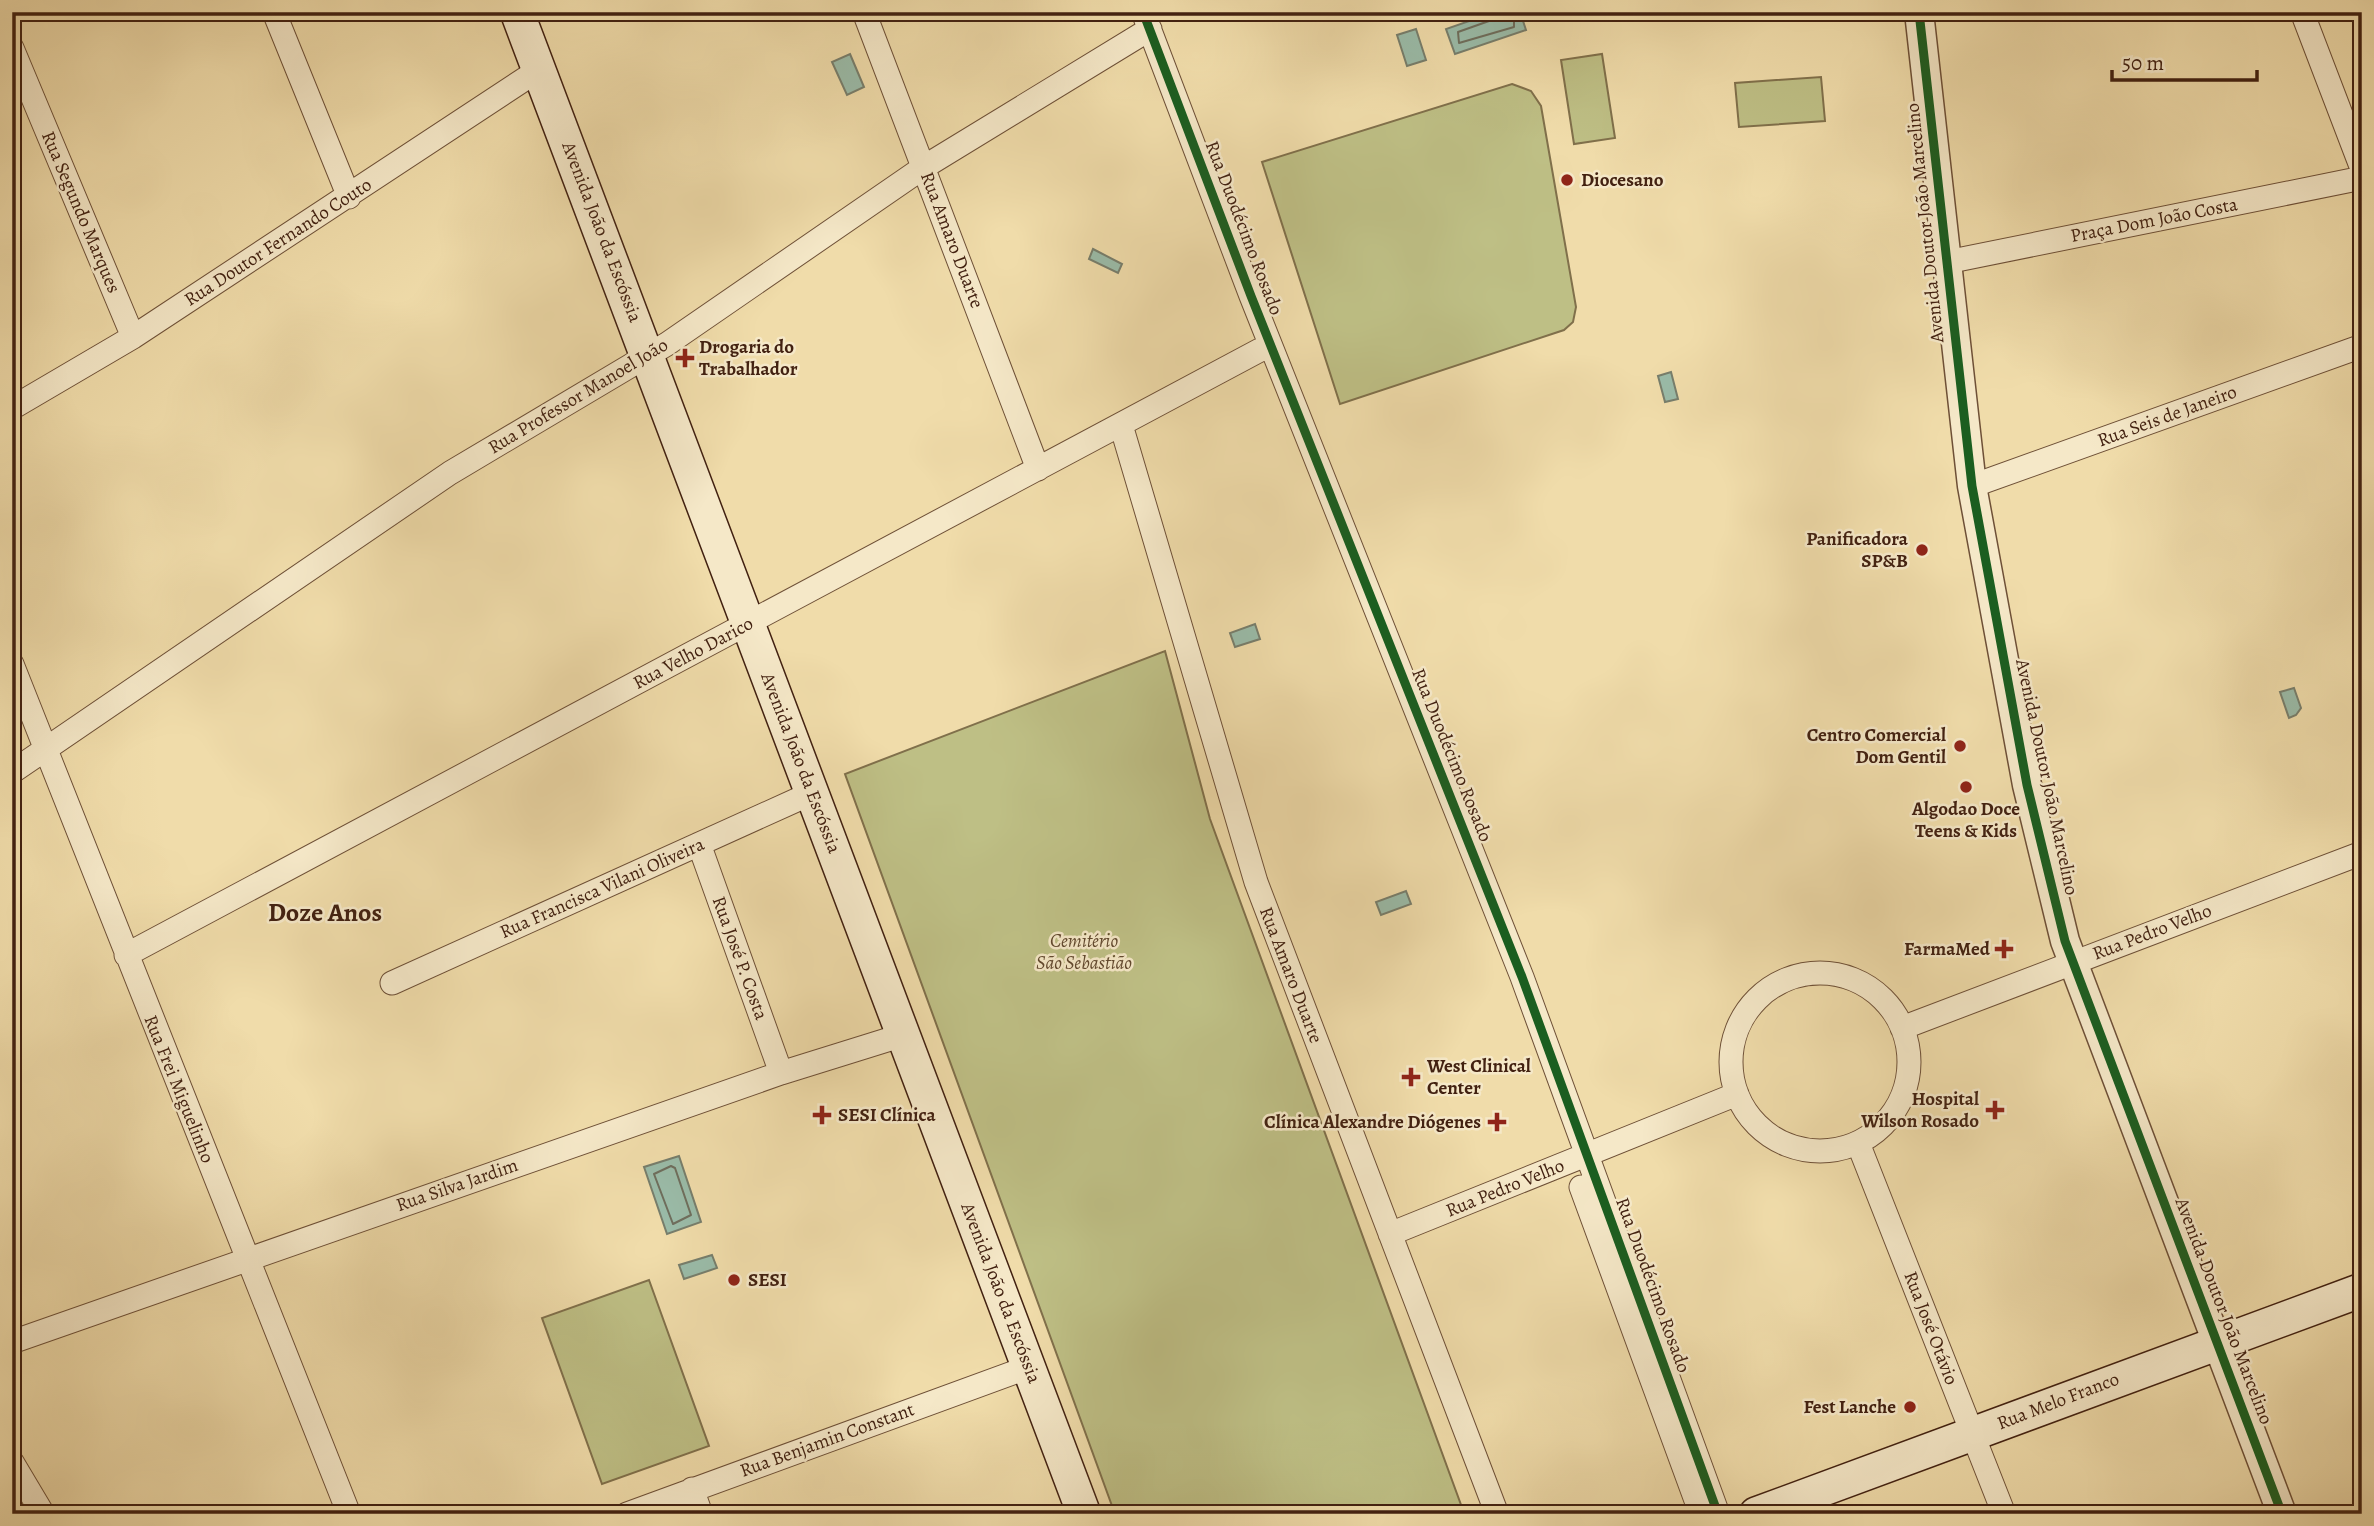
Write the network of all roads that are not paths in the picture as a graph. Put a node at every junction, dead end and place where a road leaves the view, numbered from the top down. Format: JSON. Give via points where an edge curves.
{"nodes":[{"id":1,"x":274,"y":12,"type":"edge"},
{"id":2,"x":517,"y":12,"type":"edge"},
{"id":3,"x":540,"y":12,"type":"edge"},
{"id":4,"x":864,"y":12,"type":"edge"},
{"id":5,"x":1128,"y":12,"type":"edge"},
{"id":6,"x":1919,"y":12,"type":"edge"},
{"id":7,"x":2302,"y":12,"type":"edge"},
{"id":8,"x":2318,"y":12,"type":"edge"},
{"id":9,"x":1144,"y":26,"type":"edge"},
{"id":10,"x":12,"y":48,"type":"edge"},
{"id":11,"x":540,"y":69,"type":"junction"},
{"id":12,"x":2362,"y":127,"type":"edge"},
{"id":13,"x":924,"y":167,"type":"junction"},
{"id":14,"x":2362,"y":169,"type":"edge"},
{"id":15,"x":2362,"y":178,"type":"edge"},
{"id":16,"x":349,"y":197,"type":"junction"},
{"id":17,"x":1947,"y":262,"type":"junction"},
{"id":18,"x":133,"y":337,"type":"junction"},
{"id":19,"x":2362,"y":346,"type":"edge"},
{"id":20,"x":658,"y":349,"type":"junction"},
{"id":21,"x":1260,"y":351,"type":"junction"},
{"id":22,"x":12,"y":408,"type":"edge"},
{"id":23,"x":1121,"y":425,"type":"junction"},
{"id":24,"x":1038,"y":468,"type":"junction"},
{"id":25,"x":1972,"y":486,"type":"junction"},
{"id":26,"x":757,"y":619,"type":"junction"},
{"id":27,"x":12,"y":664,"type":"edge"},
{"id":28,"x":48,"y":749,"type":"junction"},
{"id":29,"x":12,"y":772,"type":"edge"},
{"id":30,"x":812,"y":793,"type":"junction"},
{"id":31,"x":699,"y":844,"type":"junction"},
{"id":32,"x":2362,"y":853,"type":"edge"},
{"id":33,"x":126,"y":955,"type":"junction"},
{"id":34,"x":2074,"y":962,"type":"junction"},
{"id":35,"x":392,"y":983,"type":"dead end"},
{"id":36,"x":1902,"y":1028,"type":"junction"},
{"id":37,"x":903,"y":1035,"type":"junction"},
{"id":38,"x":781,"y":1073,"type":"junction"},
{"id":39,"x":1737,"y":1094,"type":"junction"},
{"id":40,"x":1858,"y":1143,"type":"junction"},
{"id":41,"x":1579,"y":1158,"type":"junction"},
{"id":42,"x":1390,"y":1234,"type":"junction"},
{"id":43,"x":246,"y":1259,"type":"junction"},
{"id":44,"x":2362,"y":1290,"type":"edge"},
{"id":45,"x":2217,"y":1341,"type":"junction"},
{"id":46,"x":12,"y":1342,"type":"edge"},
{"id":47,"x":1029,"y":1367,"type":"junction"},
{"id":48,"x":1972,"y":1433,"type":"junction"},
{"id":49,"x":12,"y":1462,"type":"edge"},
{"id":50,"x":692,"y":1489,"type":"junction"},
{"id":51,"x":43,"y":1514,"type":"edge"},
{"id":52,"x":349,"y":1514,"type":"edge"},
{"id":53,"x":627,"y":1514,"type":"edge"},
{"id":54,"x":701,"y":1514,"type":"edge"},
{"id":55,"x":1084,"y":1514,"type":"edge"},
{"id":56,"x":1103,"y":1514,"type":"edge"},
{"id":57,"x":1497,"y":1514,"type":"edge"},
{"id":58,"x":1701,"y":1514,"type":"edge"},
{"id":59,"x":1718,"y":1514,"type":"edge"},
{"id":60,"x":1756,"y":1514,"type":"edge"},
{"id":61,"x":2004,"y":1514,"type":"edge"},
{"id":62,"x":2282,"y":1514,"type":"edge"}],
"edges":[{"from":1,"to":16,"type":"street"},
{"from":2,"to":11,"type":"main road","name":"Avenida João da Escóssia"},
{"from":3,"to":20,"type":"main road","name":"Avenida João da Escóssia"},
{"from":4,"to":13,"type":"street","name":"Rua Amaro Duarte"},
{"from":5,"to":9,"type":"street","name":"Rua Duodécimo Rosado"},
{"from":6,"to":17,"type":"street","name":"Avenida Doutor João Marcelino"},
{"from":7,"to":14,"type":"street"},
{"from":8,"to":12,"type":"street"},
{"from":9,"to":13,"type":"street","name":"Rua Professor Manoel João"},
{"from":9,"to":21,"type":"street","name":"Rua Duodécimo Rosado"},
{"from":9,"to":41,"type":"street","name":"Rua Duodécimo Rosado","via":[[1522,977]]},
{"from":10,"to":18,"type":"street","name":"Rua Segundo Marques"},
{"from":11,"to":16,"type":"street","name":"Rua Doutor Fernando Couto"},
{"from":11,"to":20,"type":"main road","name":"Avenida João da Escóssia"},
{"from":13,"to":20,"type":"street","name":"Rua Professor Manoel João"},
{"from":13,"to":24,"type":"street","name":"Rua Amaro Duarte"},
{"from":15,"to":17,"type":"street","name":"Praça Dom João Costa"},
{"from":16,"to":18,"type":"street","name":"Rua Doutor Fernando Couto"},
{"from":17,"to":25,"type":"street","name":"Avenida Doutor João Marcelino"},
{"from":18,"to":22,"type":"street","name":"Rua Doutor Fernando Couto"},
{"from":19,"to":25,"type":"street","name":"Rua Seis de Janeiro"},
{"from":20,"to":26,"type":"main road","name":"Avenida João da Escóssia"},
{"from":20,"to":28,"type":"street","name":"Rua Professor Manoel João","via":[[450,473]]},
{"from":21,"to":23,"type":"street","name":"Rua Velho Darico"},
{"from":21,"to":41,"type":"street","name":"Rua Duodécimo Rosado"},
{"from":23,"to":24,"type":"street","name":"Rua Velho Darico"},
{"from":23,"to":42,"type":"street","name":"Rua Amaro Duarte","via":[[1256,882]]},
{"from":24,"to":26,"type":"street","name":"Rua Velho Darico"},
{"from":25,"to":34,"type":"street","name":"Avenida Doutor João Marcelino","via":[[2027,785],[2064,941]]},
{"from":26,"to":30,"type":"main road","name":"Avenida João da Escóssia"},
{"from":26,"to":33,"type":"street","name":"Rua Velho Darico"},
{"from":26,"to":56,"type":"main road","name":"Avenida João da Escóssia"},
{"from":27,"to":28,"type":"street","name":"Rua Frei Miguelinho"},
{"from":28,"to":29,"type":"street","name":"Rua Professor Manoel João"},
{"from":28,"to":33,"type":"street","name":"Rua Frei Miguelinho"},
{"from":30,"to":31,"type":"street","name":"Rua Francisca Vilani Oliveira"},
{"from":30,"to":37,"type":"main road","name":"Avenida João da Escóssia"},
{"from":31,"to":35,"type":"street","name":"Rua Francisca Vilani Oliveira"},
{"from":31,"to":38,"type":"street","name":"Rua José P. Costa"},
{"from":32,"to":34,"type":"street","name":"Rua Pedro Velho"},
{"from":33,"to":43,"type":"street","name":"Rua Frei Miguelinho"},
{"from":34,"to":36,"type":"street","name":"Rua Pedro Velho"},
{"from":34,"to":45,"type":"street","name":"Avenida Doutor João Marcelino"},
{"from":36,"to":39,"type":"street","via":[[1881,997],[1850,978],[1813,973],[1778,983],[1750,1007],[1737,1031],[1731,1058]]},
{"from":36,"to":40,"type":"street","via":[[1909,1057],[1903,1094],[1883,1126]]},
{"from":37,"to":38,"type":"street","name":"Rua Silva Jardim"},
{"from":37,"to":47,"type":"main road","name":"Avenida João da Escóssia"},
{"from":38,"to":43,"type":"street","name":"Rua Silva Jardim"},
{"from":39,"to":40,"type":"street","via":[[1752,1119],[1787,1145],[1830,1151]]},
{"from":39,"to":41,"type":"street","name":"Rua Pedro Velho"},
{"from":40,"to":48,"type":"street","name":"Rua José Otávio"},
{"from":41,"to":42,"type":"street","name":"Rua Pedro Velho"},
{"from":41,"to":58,"type":"street","name":"Rua Duodécimo Rosado"},
{"from":41,"to":59,"type":"street","name":"Rua Duodécimo Rosado"},
{"from":42,"to":57,"type":"street","name":"Rua Amaro Duarte"},
{"from":43,"to":46,"type":"street","name":"Rua Silva Jardim"},
{"from":43,"to":52,"type":"street","name":"Rua Frei Miguelinho"},
{"from":44,"to":45,"type":"main road","name":"Rua Melo Franco"},
{"from":45,"to":48,"type":"main road","name":"Rua Melo Franco"},
{"from":45,"to":62,"type":"street","name":"Avenida Doutor João Marcelino"},
{"from":47,"to":50,"type":"street","name":"Rua Benjamin Constant"},
{"from":47,"to":55,"type":"main road","name":"Avenida João da Escóssia"},
{"from":48,"to":60,"type":"main road","name":"Rua Melo Franco"},
{"from":48,"to":61,"type":"street","name":"Rua José Otávio"},
{"from":49,"to":51,"type":"street"},
{"from":50,"to":53,"type":"street","name":"Rua Benjamin Constant"},
{"from":50,"to":54,"type":"street"}]}
